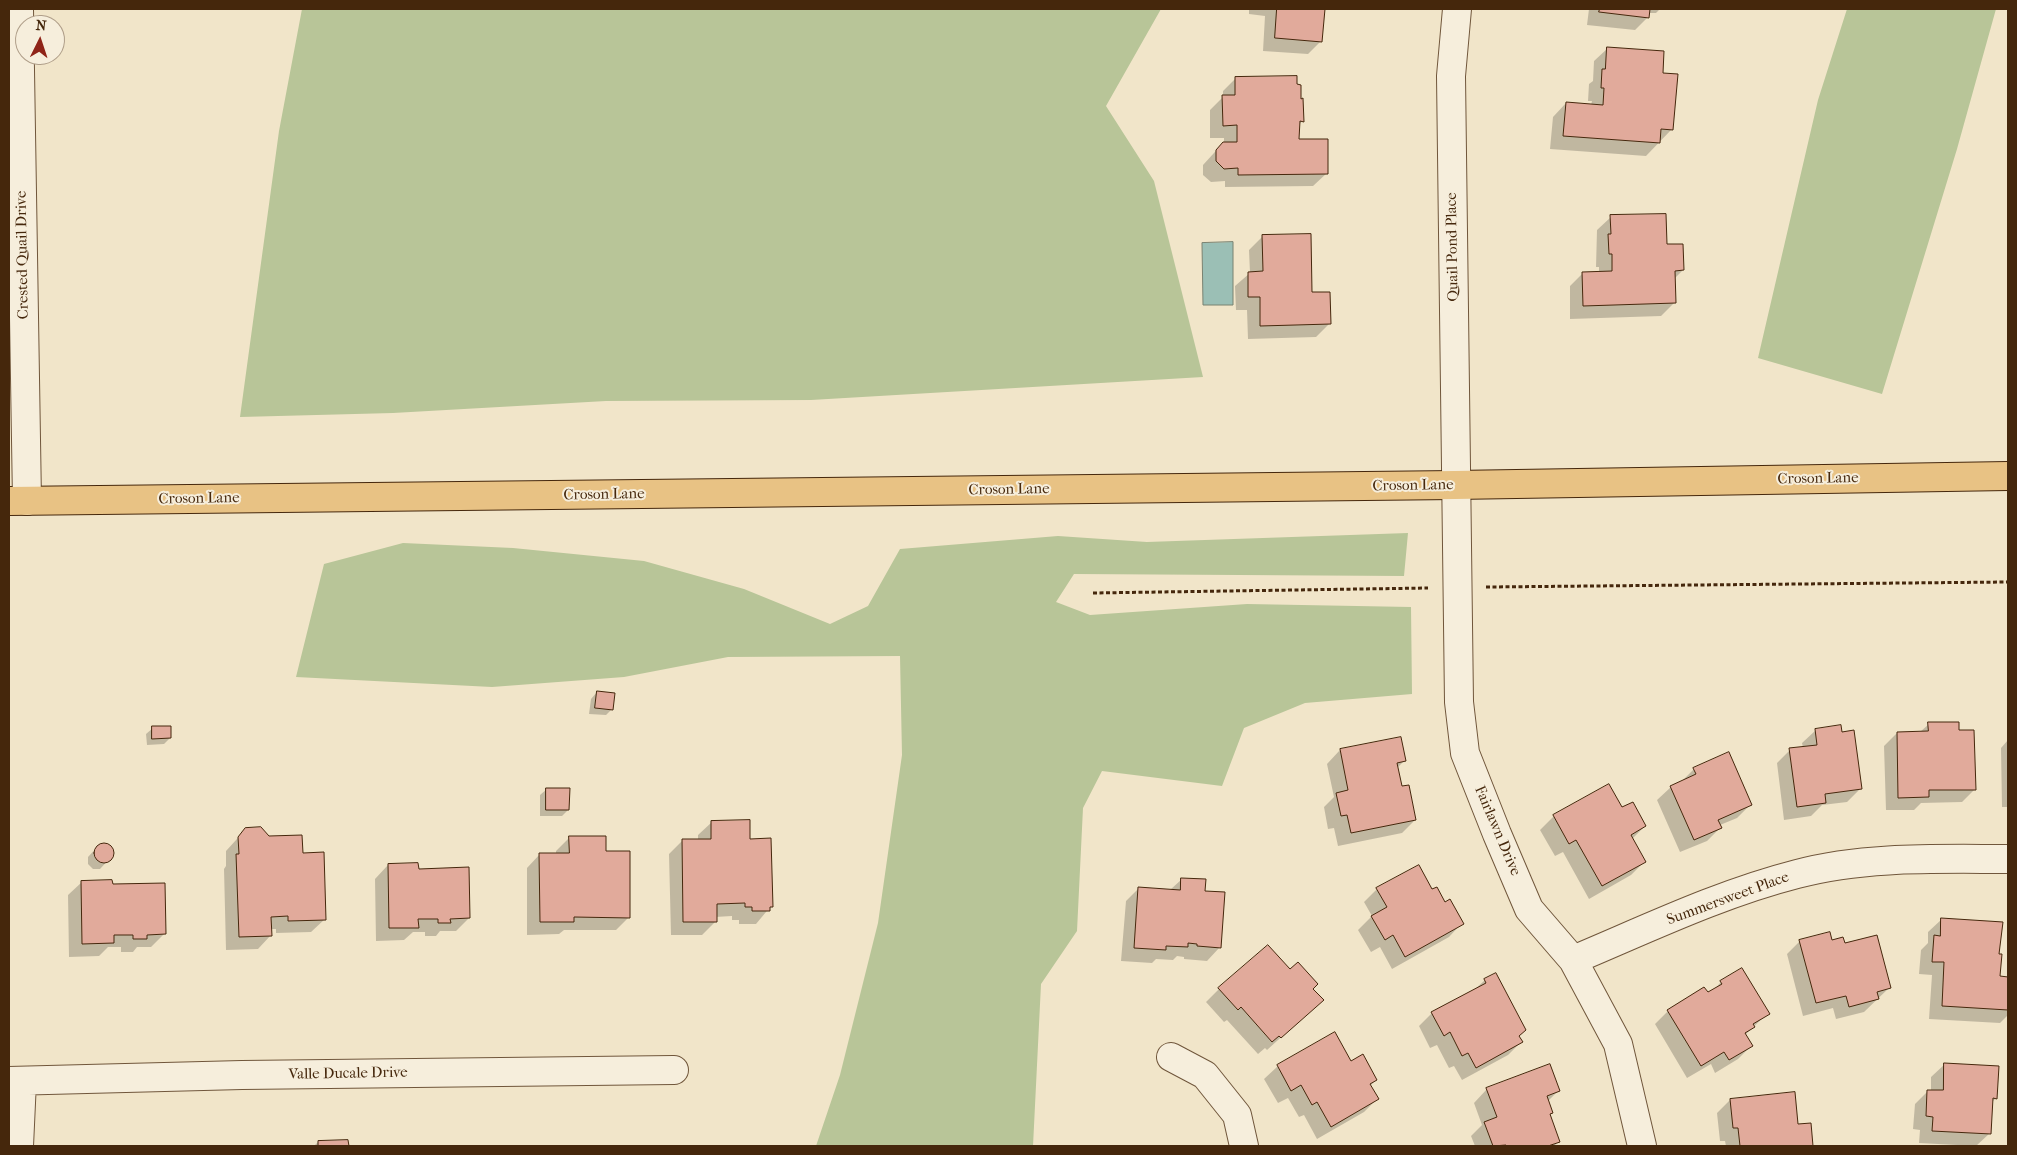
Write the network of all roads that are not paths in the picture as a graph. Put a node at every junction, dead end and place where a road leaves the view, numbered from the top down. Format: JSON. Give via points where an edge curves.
{"nodes":[{"id":1,"x":19,"y":9,"type":"edge"},
{"id":2,"x":1457,"y":9,"type":"edge"},
{"id":3,"x":2008,"y":476,"type":"edge"},
{"id":4,"x":1455,"y":486,"type":"junction"},
{"id":5,"x":18,"y":501,"type":"edge"},
{"id":6,"x":2008,"y":859,"type":"edge"},
{"id":7,"x":1573,"y":960,"type":"junction"},
{"id":8,"x":1171,"y":1057,"type":"dead end"},
{"id":9,"x":674,"y":1070,"type":"dead end"},
{"id":10,"x":16,"y":1081,"type":"edge"},
{"id":11,"x":19,"y":1146,"type":"edge"},
{"id":12,"x":1244,"y":1146,"type":"edge"},
{"id":13,"x":1642,"y":1146,"type":"edge"}],
"edges":[{"from":1,"to":5,"type":"street","name":"Crested Quail Drive"},
{"from":2,"to":4,"type":"street","name":"Quail Pond Place","via":[[1451,76]]},
{"from":3,"to":4,"type":"main road","name":"Croson Lane"},
{"from":4,"to":5,"type":"main road","name":"Croson Lane"},
{"from":4,"to":7,"type":"street","name":"Fairlawn Drive","via":[[1459,702],[1465,753],[1530,909]]},
{"from":6,"to":7,"type":"street","name":"Summersweet Place","via":[[1862,863],[1798,874],[1724,897]]},
{"from":7,"to":13,"type":"street","name":"Fairlawn Drive","via":[[1618,1044]]},
{"from":8,"to":12,"type":"street","via":[[1205,1075],[1237,1115]]},
{"from":9,"to":10,"type":"street","name":"Valle Ducale Drive"},
{"from":10,"to":11,"type":"street"}]}
